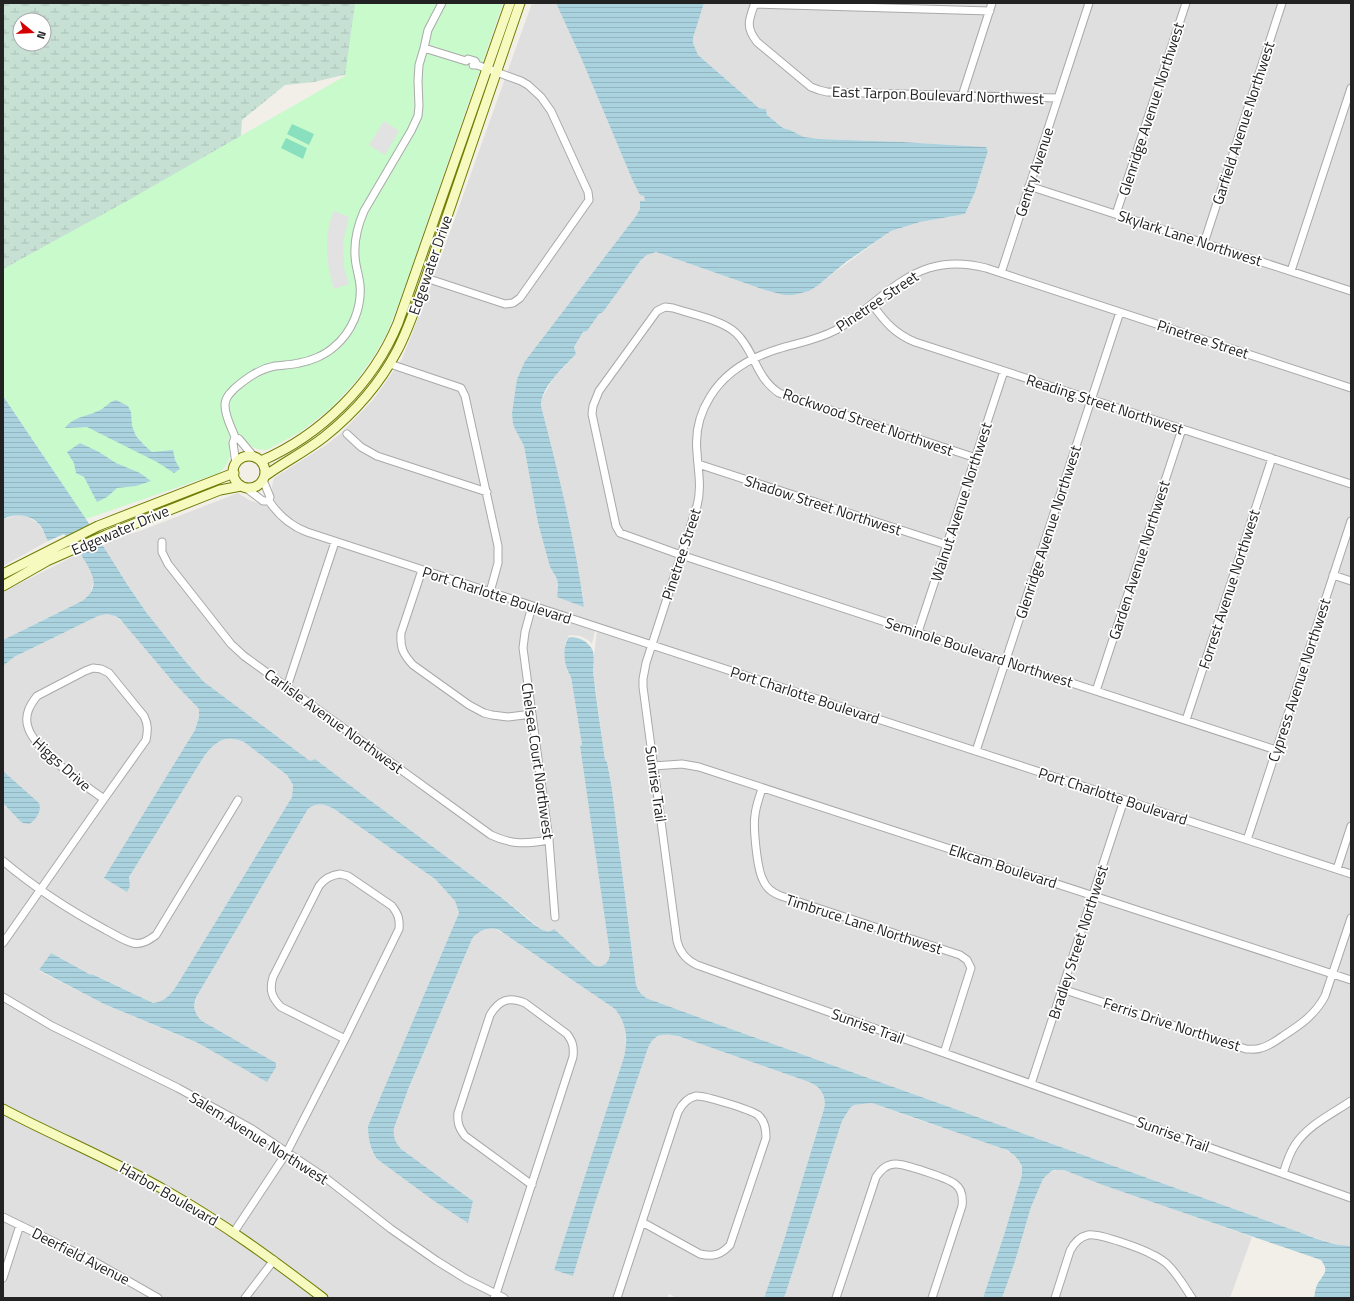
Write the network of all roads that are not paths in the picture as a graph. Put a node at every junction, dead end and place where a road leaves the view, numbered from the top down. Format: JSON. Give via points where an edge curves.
{"nodes":[{"id":1,"x":442,"y":3,"type":"edge"},
{"id":2,"x":510,"y":3,"type":"edge"},
{"id":3,"x":520,"y":3,"type":"edge"},
{"id":4,"x":992,"y":3,"type":"edge"},
{"id":5,"x":1089,"y":3,"type":"edge"},
{"id":6,"x":1186,"y":3,"type":"edge"},
{"id":7,"x":1282,"y":3,"type":"edge"},
{"id":8,"x":754,"y":4,"type":"edge"},
{"id":9,"x":990,"y":11,"type":"junction"},
{"id":10,"x":424,"y":48,"type":"junction"},
{"id":11,"x":487,"y":69,"type":"junction"},
{"id":12,"x":497,"y":72,"type":"junction"},
{"id":13,"x":1351,"y":88,"type":"edge"},
{"id":14,"x":962,"y":96,"type":"junction"},
{"id":15,"x":1058,"y":98,"type":"junction"},
{"id":16,"x":1029,"y":186,"type":"junction"},
{"id":17,"x":1116,"y":214,"type":"junction"},
{"id":18,"x":1204,"y":243,"type":"junction"},
{"id":19,"x":1291,"y":271,"type":"junction"},
{"id":20,"x":1001,"y":273,"type":"junction"},
{"id":21,"x":426,"y":278,"type":"junction"},
{"id":22,"x":1351,"y":291,"type":"edge"},
{"id":23,"x":872,"y":304,"type":"junction"},
{"id":24,"x":1120,"y":312,"type":"junction"},
{"id":25,"x":753,"y":359,"type":"junction"},
{"id":26,"x":390,"y":364,"type":"junction"},
{"id":27,"x":1004,"y":371,"type":"junction"},
{"id":28,"x":1351,"y":388,"type":"edge"},
{"id":29,"x":1091,"y":399,"type":"junction"},
{"id":30,"x":1182,"y":429,"type":"junction"},
{"id":31,"x":347,"y":434,"type":"dead end"},
{"id":32,"x":235,"y":437,"type":"junction"},
{"id":33,"x":976,"y":458,"type":"junction"},
{"id":34,"x":1272,"y":458,"type":"junction"},
{"id":35,"x":257,"y":459,"type":"junction"},
{"id":36,"x":236,"y":464,"type":"junction"},
{"id":37,"x":698,"y":464,"type":"junction"},
{"id":38,"x":234,"y":473,"type":"junction"},
{"id":39,"x":264,"y":478,"type":"junction"},
{"id":40,"x":1351,"y":484,"type":"edge"},
{"id":41,"x":244,"y":487,"type":"junction"},
{"id":42,"x":487,"y":492,"type":"junction"},
{"id":43,"x":269,"y":501,"type":"junction"},
{"id":44,"x":1351,"y":521,"type":"edge"},
{"id":45,"x":162,"y":542,"type":"dead end"},
{"id":46,"x":335,"y":542,"type":"junction"},
{"id":47,"x":947,"y":545,"type":"junction"},
{"id":48,"x":682,"y":555,"type":"junction"},
{"id":49,"x":422,"y":570,"type":"junction"},
{"id":50,"x":3,"y":574,"type":"edge"},
{"id":51,"x":1333,"y":575,"type":"junction"},
{"id":52,"x":1351,"y":581,"type":"edge"},
{"id":53,"x":3,"y":586,"type":"edge"},
{"id":54,"x":490,"y":592,"type":"junction"},
{"id":55,"x":532,"y":606,"type":"junction"},
{"id":56,"x":918,"y":632,"type":"junction"},
{"id":57,"x":652,"y":645,"type":"junction"},
{"id":58,"x":1006,"y":661,"type":"junction"},
{"id":59,"x":287,"y":687,"type":"junction"},
{"id":60,"x":1096,"y":691,"type":"junction"},
{"id":61,"x":532,"y":714,"type":"junction"},
{"id":62,"x":1186,"y":720,"type":"junction"},
{"id":63,"x":1276,"y":750,"type":"junction"},
{"id":64,"x":976,"y":751,"type":"junction"},
{"id":65,"x":653,"y":766,"type":"junction"},
{"id":66,"x":762,"y":788,"type":"junction"},
{"id":67,"x":104,"y":800,"type":"junction"},
{"id":68,"x":238,"y":800,"type":"dead end"},
{"id":69,"x":1124,"y":800,"type":"junction"},
{"id":70,"x":1351,"y":826,"type":"edge"},
{"id":71,"x":549,"y":840,"type":"junction"},
{"id":72,"x":1247,"y":840,"type":"junction"},
{"id":73,"x":3,"y":861,"type":"edge"},
{"id":74,"x":1337,"y":869,"type":"junction"},
{"id":75,"x":1351,"y":874,"type":"edge"},
{"id":76,"x":40,"y":890,"type":"junction"},
{"id":77,"x":1093,"y":896,"type":"junction"},
{"id":78,"x":555,"y":917,"type":"dead end"},
{"id":79,"x":1351,"y":918,"type":"edge"},
{"id":80,"x":3,"y":943,"type":"edge"},
{"id":81,"x":1333,"y":974,"type":"junction"},
{"id":82,"x":1351,"y":980,"type":"edge"},
{"id":83,"x":1062,"y":989,"type":"junction"},
{"id":84,"x":3,"y":997,"type":"edge"},
{"id":85,"x":345,"y":1039,"type":"junction"},
{"id":86,"x":944,"y":1053,"type":"junction"},
{"id":87,"x":1031,"y":1084,"type":"junction"},
{"id":88,"x":1351,"y":1101,"type":"edge"},
{"id":89,"x":3,"y":1109,"type":"edge"},
{"id":90,"x":287,"y":1152,"type":"junction"},
{"id":91,"x":1283,"y":1174,"type":"junction"},
{"id":92,"x":532,"y":1185,"type":"junction"},
{"id":93,"x":1351,"y":1198,"type":"edge"},
{"id":94,"x":3,"y":1217,"type":"edge"},
{"id":95,"x":642,"y":1222,"type":"junction"},
{"id":96,"x":20,"y":1225,"type":"junction"},
{"id":97,"x":234,"y":1232,"type":"junction"},
{"id":98,"x":274,"y":1260,"type":"junction"},
{"id":99,"x":3,"y":1278,"type":"edge"},
{"id":100,"x":495,"y":1296,"type":"edge"},
{"id":101,"x":158,"y":1298,"type":"edge"},
{"id":102,"x":245,"y":1298,"type":"edge"},
{"id":103,"x":322,"y":1298,"type":"edge"},
{"id":104,"x":504,"y":1298,"type":"edge"},
{"id":105,"x":617,"y":1298,"type":"edge"},
{"id":106,"x":836,"y":1298,"type":"edge"},
{"id":107,"x":932,"y":1298,"type":"edge"},
{"id":108,"x":1055,"y":1298,"type":"edge"},
{"id":109,"x":1192,"y":1298,"type":"edge"}],
"edges":[{"from":1,"to":10,"type":"street","via":[[428,30]]},
{"from":2,"to":11,"type":"street","name":"Edgewater Drive"},
{"from":3,"to":12,"type":"street","name":"Edgewater Drive"},
{"from":4,"to":9,"type":"street"},
{"from":5,"to":15,"type":"street","name":"Gentry Avenue"},
{"from":6,"to":17,"type":"street","name":"Glenridge Avenue Northwest"},
{"from":7,"to":18,"type":"street","name":"Garfield Avenue Northwest"},
{"from":8,"to":9,"type":"street"},
{"from":8,"to":14,"type":"street","name":"East Tarpon Boulevard Northwest","via":[[749,19],[752,35],[757,42],[812,87],[835,92]]},
{"from":9,"to":14,"type":"street"},
{"from":10,"to":11,"type":"street","via":[[466,61],[475,61],[477,65]]},
{"from":10,"to":32,"type":"street","via":[[419,65],[418,116],[358,225],[355,256],[360,296],[352,324],[335,347],[324,354],[311,360],[273,366],[256,372],[231,391],[224,403],[226,418]]},
{"from":11,"to":12,"type":"street"},
{"from":11,"to":35,"type":"street","name":"Edgewater Drive","via":[[398,323],[387,347],[357,391],[322,425],[276,454]]},
{"from":12,"to":21,"type":"street","name":"Edgewater Drive"},
{"from":12,"to":21,"type":"street","via":[[528,85],[542,96],[551,110],[588,192],[589,200],[514,303],[505,304]]},
{"from":13,"to":19,"type":"street"},
{"from":14,"to":15,"type":"street","name":"East Tarpon Boulevard Northwest"},
{"from":15,"to":16,"type":"street","name":"Gentry Avenue"},
{"from":16,"to":17,"type":"street","name":"Skylark Lane Northwest"},
{"from":16,"to":20,"type":"street","name":"Gentry Avenue"},
{"from":17,"to":18,"type":"street","name":"Skylark Lane Northwest"},
{"from":18,"to":19,"type":"street","name":"Skylark Lane Northwest"},
{"from":19,"to":22,"type":"street","name":"Skylark Lane Northwest"},
{"from":20,"to":23,"type":"street","name":"Pinetree Street","via":[[967,264],[939,266],[912,276]]},
{"from":20,"to":24,"type":"street","name":"Pinetree Street"},
{"from":21,"to":26,"type":"street","name":"Edgewater Drive","via":[[411,321]]},
{"from":23,"to":25,"type":"street","name":"Pinetree Street","via":[[821,337]]},
{"from":23,"to":27,"type":"street","name":"Reading Street Northwest","via":[[887,324],[907,338]]},
{"from":24,"to":28,"type":"street","name":"Pinetree Street"},
{"from":24,"to":29,"type":"street","name":"Glenridge Avenue Northwest"},
{"from":25,"to":33,"type":"street","name":"Rockwood Street Northwest","via":[[766,382],[779,393]]},
{"from":25,"to":37,"type":"street","name":"Pinetree Street","via":[[722,381],[706,404],[697,432]]},
{"from":25,"to":48,"type":"street","name":"Rockwood Street Northwest","via":[[741,339],[729,328],[665,307],[658,311],[595,398],[592,414],[616,526],[620,533]]},
{"from":26,"to":39,"type":"street","name":"Edgewater Drive","via":[[372,390],[339,424],[323,438]]},
{"from":26,"to":42,"type":"street","via":[[461,388]]},
{"from":27,"to":29,"type":"street","name":"Reading Street Northwest"},
{"from":27,"to":33,"type":"street","name":"Walnut Avenue Northwest"},
{"from":29,"to":30,"type":"street","name":"Reading Street Northwest"},
{"from":29,"to":58,"type":"street","name":"Glenridge Avenue Northwest"},
{"from":30,"to":34,"type":"street","name":"Reading Street Northwest"},
{"from":30,"to":60,"type":"street","name":"Garden Avenue Northwest"},
{"from":31,"to":42,"type":"street","via":[[361,447],[377,456]]},
{"from":32,"to":35,"type":"street"},
{"from":32,"to":36,"type":"street","via":[[233,442]]},
{"from":33,"to":47,"type":"street","name":"Walnut Avenue Northwest"},
{"from":34,"to":40,"type":"street","name":"Reading Street Northwest"},
{"from":34,"to":62,"type":"street","name":"Forrest Avenue Northwest"},
{"from":35,"to":36,"type":"street","via":[[245,457]]},
{"from":35,"to":39,"type":"street","via":[[265,468]]},
{"from":36,"to":38,"type":"street"},
{"from":37,"to":47,"type":"street","name":"Shadow Street Northwest"},
{"from":37,"to":48,"type":"street","name":"Pinetree Street","via":[[699,498]]},
{"from":38,"to":41,"type":"street","via":[[236,480]]},
{"from":38,"to":50,"type":"street","name":"Edgewater Drive","via":[[98,526]]},
{"from":39,"to":41,"type":"street","via":[[257,486]]},
{"from":39,"to":43,"type":"street","name":"Port Charlotte Boulevard"},
{"from":41,"to":43,"type":"street","name":"Port Charlotte Boulevard","via":[[263,501]]},
{"from":41,"to":53,"type":"street","name":"Edgewater Drive","via":[[220,490],[106,535],[47,561]]},
{"from":42,"to":54,"type":"street","via":[[499,555]]},
{"from":43,"to":46,"type":"street","name":"Port Charlotte Boulevard","via":[[279,515],[292,525]]},
{"from":44,"to":51,"type":"street","name":"Cypress Avenue Northwest"},
{"from":45,"to":59,"type":"street","name":"Carlisle Avenue Northwest","via":[[162,552],[168,564],[232,644],[244,656]]},
{"from":46,"to":49,"type":"street","name":"Port Charlotte Boulevard"},
{"from":46,"to":59,"type":"street"},
{"from":47,"to":56,"type":"street","name":"Walnut Avenue Northwest"},
{"from":48,"to":56,"type":"street","name":"Seminole Boulevard Northwest"},
{"from":48,"to":57,"type":"street","name":"Pinetree Street"},
{"from":49,"to":54,"type":"street","name":"Port Charlotte Boulevard"},
{"from":49,"to":61,"type":"street","via":[[401,633],[400,641],[405,657],[476,710],[500,717]]},
{"from":51,"to":52,"type":"street"},
{"from":51,"to":63,"type":"street","name":"Cypress Avenue Northwest"},
{"from":54,"to":55,"type":"street","name":"Port Charlotte Boulevard"},
{"from":55,"to":57,"type":"street","name":"Port Charlotte Boulevard"},
{"from":55,"to":61,"type":"street","name":"Chelsea Court Northwest","via":[[523,644]]},
{"from":56,"to":58,"type":"street","name":"Seminole Boulevard Northwest"},
{"from":57,"to":64,"type":"street","name":"Port Charlotte Boulevard"},
{"from":57,"to":65,"type":"street","name":"Sunrise Trail","via":[[644,670],[643,687]]},
{"from":58,"to":60,"type":"street","name":"Seminole Boulevard Northwest"},
{"from":58,"to":64,"type":"street","name":"Glenridge Avenue Northwest"},
{"from":59,"to":71,"type":"street","name":"Carlisle Avenue Northwest","via":[[491,835],[520,844]]},
{"from":60,"to":62,"type":"street","name":"Seminole Boulevard Northwest"},
{"from":61,"to":71,"type":"street","name":"Chelsea Court Northwest"},
{"from":62,"to":63,"type":"street","name":"Seminole Boulevard Northwest"},
{"from":63,"to":72,"type":"street","name":"Cypress Avenue Northwest"},
{"from":64,"to":69,"type":"street","name":"Port Charlotte Boulevard"},
{"from":65,"to":66,"type":"street","name":"Elkcam Boulevard","via":[[674,763],[691,765]]},
{"from":65,"to":86,"type":"street","name":"Sunrise Trail","via":[[677,941],[683,956],[697,965]]},
{"from":66,"to":77,"type":"street","name":"Elkcam Boulevard"},
{"from":66,"to":86,"type":"street","name":"Timbruce Lane Northwest","via":[[755,816],[755,833],[762,880],[773,893],[960,955],[967,960],[971,968]]},
{"from":67,"to":67,"type":"street","name":"Higgs Drive","via":[[35,741],[30,734],[26,718],[37,696],[93,668],[109,673],[148,723],[146,740]]},
{"from":67,"to":76,"type":"street","name":"Higgs Drive"},
{"from":68,"to":76,"type":"street","via":[[156,935],[149,940],[133,943],[84,918]]},
{"from":69,"to":72,"type":"street","name":"Port Charlotte Boulevard"},
{"from":69,"to":77,"type":"street","name":"Bradley Street Northwest"},
{"from":70,"to":74,"type":"street"},
{"from":71,"to":78,"type":"street","name":"Chelsea Court Northwest"},
{"from":72,"to":74,"type":"street","name":"Port Charlotte Boulevard"},
{"from":73,"to":76,"type":"street"},
{"from":74,"to":75,"type":"street","name":"Port Charlotte Boulevard"},
{"from":76,"to":80,"type":"street","name":"Higgs Drive"},
{"from":77,"to":81,"type":"street","name":"Elkcam Boulevard"},
{"from":77,"to":83,"type":"street","name":"Bradley Street Northwest"},
{"from":79,"to":81,"type":"street","name":"Ferris Drive Northwest"},
{"from":81,"to":82,"type":"street","name":"Elkcam Boulevard"},
{"from":81,"to":83,"type":"street","name":"Ferris Drive Northwest","via":[[1321,1004],[1310,1017],[1270,1045],[1254,1050]]},
{"from":83,"to":87,"type":"street","name":"Bradley Street Northwest"},
{"from":84,"to":90,"type":"street","name":"Salem Avenue Northwest","via":[[52,1026],[216,1108]]},
{"from":85,"to":85,"type":"street","via":[[281,1007],[271,993],[273,977],[319,886],[325,879],[340,874],[348,876],[392,906],[400,921],[399,929]]},
{"from":85,"to":90,"type":"street"},
{"from":86,"to":87,"type":"street","name":"Sunrise Trail"},
{"from":87,"to":91,"type":"street","name":"Sunrise Trail"},
{"from":88,"to":91,"type":"street","via":[[1303,1135],[1291,1152]]},
{"from":89,"to":97,"type":"street","name":"Harbor Boulevard","via":[[134,1173]]},
{"from":90,"to":97,"type":"street"},
{"from":90,"to":100,"type":"street","name":"Salem Avenue Northwest","via":[[409,1243]]},
{"from":91,"to":93,"type":"street","name":"Sunrise Trail"},
{"from":92,"to":92,"type":"street","via":[[574,1049],[567,1034],[525,1003],[509,1000],[501,1002],[490,1015],[458,1113],[458,1121],[465,1136]]},
{"from":92,"to":100,"type":"street"},
{"from":94,"to":96,"type":"street","name":"Deerfield Avenue"},
{"from":95,"to":95,"type":"street","via":[[700,1254],[712,1256],[724,1252],[730,1245],[766,1138],[766,1130],[758,1115],[705,1096],[696,1096],[682,1104]]},
{"from":95,"to":105,"type":"street"},
{"from":96,"to":99,"type":"street"},
{"from":96,"to":101,"type":"street","name":"Deerfield Avenue","via":[[95,1262]]},
{"from":97,"to":98,"type":"street","name":"Harbor Boulevard"},
{"from":98,"to":102,"type":"street"},
{"from":98,"to":103,"type":"street","name":"Harbor Boulevard"},
{"from":100,"to":104,"type":"street","name":"Salem Avenue Northwest"},
{"from":106,"to":107,"type":"street","via":[[876,1177],[880,1170],[896,1164],[947,1179],[960,1190],[963,1198]]},
{"from":108,"to":109,"type":"street","via":[[1070,1250],[1074,1243],[1089,1235],[1097,1235],[1156,1256],[1173,1270]]}]}
